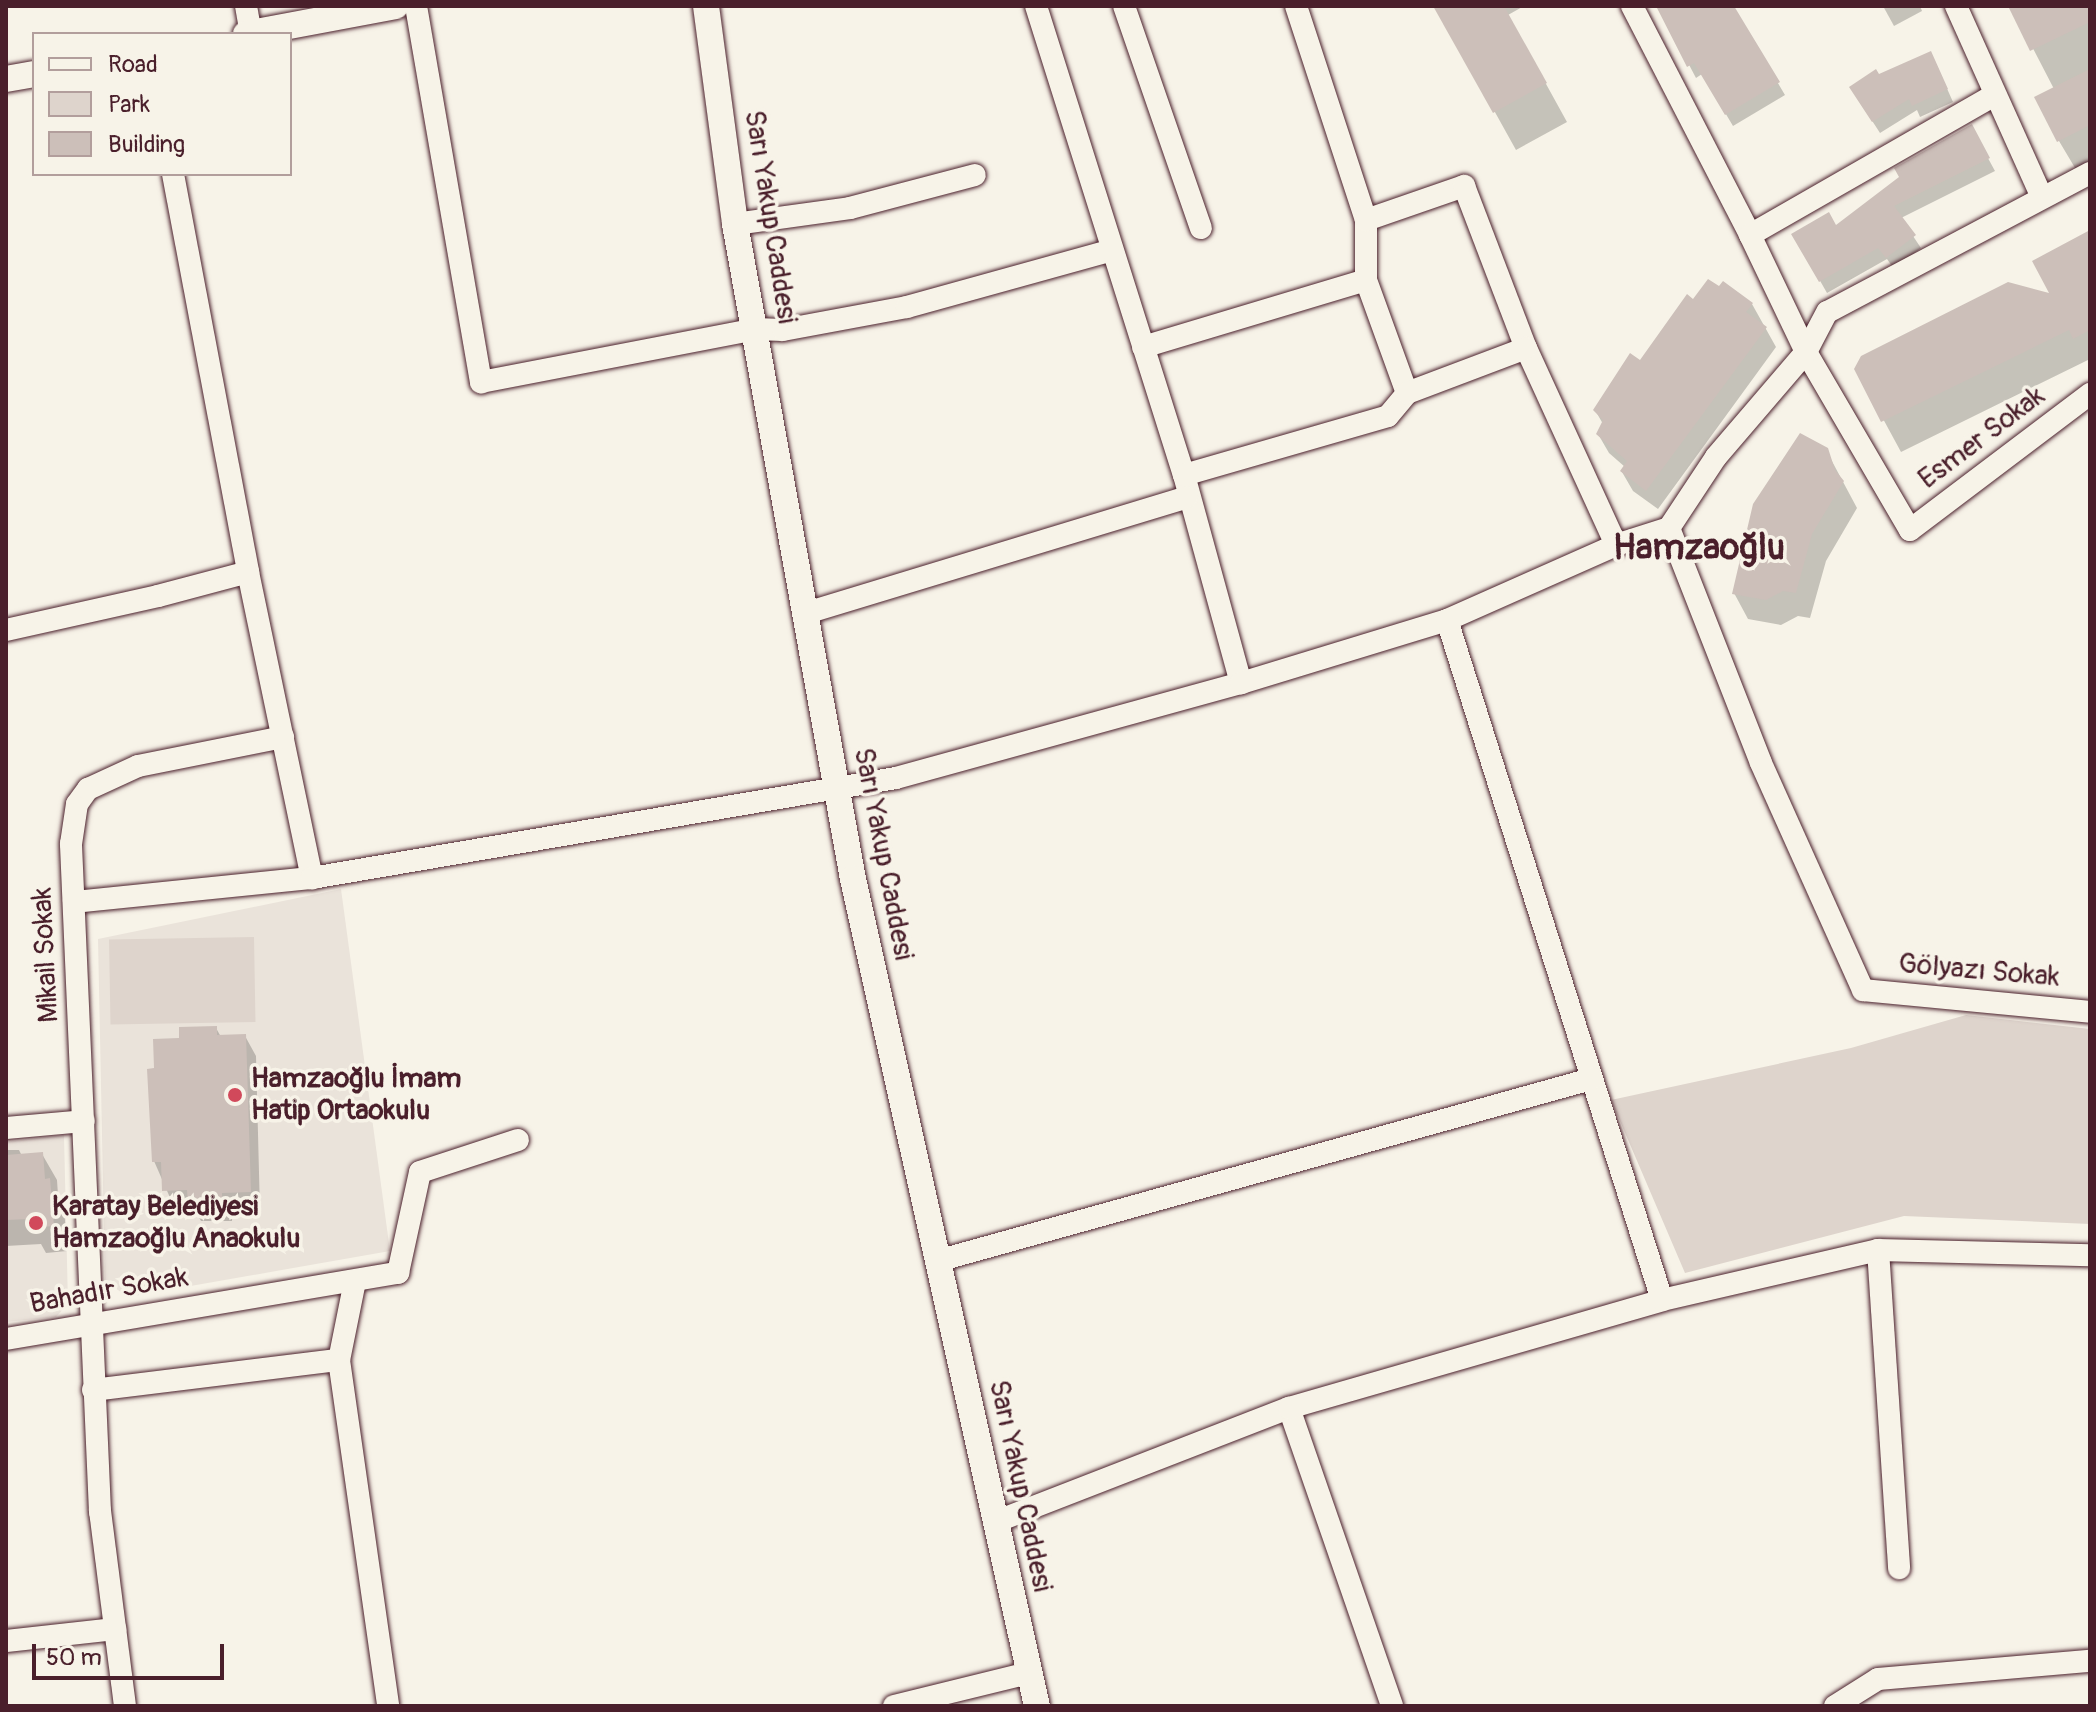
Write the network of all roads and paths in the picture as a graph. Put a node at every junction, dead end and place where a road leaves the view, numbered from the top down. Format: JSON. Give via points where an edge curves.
{"nodes":[{"id":1,"x":246,"y":6,"type":"edge"},
{"id":2,"x":416,"y":6,"type":"edge"},
{"id":3,"x":706,"y":6,"type":"edge"},
{"id":4,"x":1036,"y":6,"type":"edge"},
{"id":5,"x":1124,"y":6,"type":"edge"},
{"id":6,"x":1296,"y":6,"type":"edge"},
{"id":7,"x":1632,"y":6,"type":"edge"},
{"id":8,"x":1956,"y":6,"type":"edge"},
{"id":9,"x":379,"y":7,"type":"edge"},
{"id":10,"x":249,"y":32,"type":"edge"},
{"id":11,"x":259,"y":32,"type":"edge"},
{"id":12,"x":32,"y":74,"type":"edge"},
{"id":13,"x":6,"y":79,"type":"edge"},
{"id":14,"x":1994,"y":95,"type":"junction"},
{"id":15,"x":2090,"y":173,"type":"edge"},
{"id":16,"x":975,"y":175,"type":"dead end"},
{"id":17,"x":173,"y":176,"type":"edge"},
{"id":18,"x":2042,"y":197,"type":"junction"},
{"id":19,"x":1366,"y":220,"type":"junction"},
{"id":20,"x":735,"y":224,"type":"junction"},
{"id":21,"x":1201,"y":228,"type":"dead end"},
{"id":22,"x":1750,"y":235,"type":"junction"},
{"id":23,"x":1112,"y":250,"type":"junction"},
{"id":24,"x":1366,"y":280,"type":"junction"},
{"id":25,"x":755,"y":329,"type":"junction"},
{"id":26,"x":1143,"y":347,"type":"junction"},
{"id":27,"x":1526,"y":348,"type":"junction"},
{"id":28,"x":1806,"y":352,"type":"junction"},
{"id":29,"x":1407,"y":393,"type":"junction"},
{"id":30,"x":2090,"y":394,"type":"edge"},
{"id":31,"x":1185,"y":486,"type":"junction"},
{"id":32,"x":1669,"y":528,"type":"junction"},
{"id":33,"x":1616,"y":545,"type":"junction"},
{"id":34,"x":248,"y":572,"type":"junction"},
{"id":35,"x":806,"y":613,"type":"junction"},
{"id":36,"x":1447,"y":620,"type":"junction"},
{"id":37,"x":6,"y":630,"type":"edge"},
{"id":38,"x":1241,"y":683,"type":"junction"},
{"id":39,"x":283,"y":737,"type":"junction"},
{"id":40,"x":837,"y":788,"type":"junction"},
{"id":41,"x":312,"y":878,"type":"junction"},
{"id":42,"x":74,"y":902,"type":"junction"},
{"id":43,"x":2090,"y":1012,"type":"edge"},
{"id":44,"x":1591,"y":1079,"type":"junction"},
{"id":45,"x":84,"y":1121,"type":"junction"},
{"id":46,"x":6,"y":1128,"type":"edge"},
{"id":47,"x":518,"y":1140,"type":"dead end"},
{"id":48,"x":1878,"y":1250,"type":"junction"},
{"id":49,"x":2090,"y":1255,"type":"edge"},
{"id":50,"x":937,"y":1261,"type":"junction"},
{"id":51,"x":355,"y":1281,"type":"junction"},
{"id":52,"x":1662,"y":1300,"type":"junction"},
{"id":53,"x":94,"y":1325,"type":"junction"},
{"id":54,"x":6,"y":1339,"type":"edge"},
{"id":55,"x":339,"y":1360,"type":"junction"},
{"id":56,"x":93,"y":1390,"type":"junction"},
{"id":57,"x":1289,"y":1408,"type":"junction"},
{"id":58,"x":995,"y":1522,"type":"junction"},
{"id":59,"x":1899,"y":1568,"type":"dead end"},
{"id":60,"x":115,"y":1629,"type":"junction"},
{"id":61,"x":6,"y":1641,"type":"edge"},
{"id":62,"x":2090,"y":1661,"type":"edge"},
{"id":63,"x":1028,"y":1673,"type":"junction"},
{"id":64,"x":125,"y":1706,"type":"edge"},
{"id":65,"x":388,"y":1706,"type":"edge"},
{"id":66,"x":894,"y":1706,"type":"edge"},
{"id":67,"x":1037,"y":1706,"type":"edge"},
{"id":68,"x":1392,"y":1706,"type":"edge"},
{"id":69,"x":1835,"y":1706,"type":"edge"}],
"edges":[{"from":1,"to":10,"type":"street"},
{"from":2,"to":25,"type":"street","via":[[481,382]]},
{"from":3,"to":20,"type":"street","name":"Sarı Yakup Caddesi"},
{"from":4,"to":23,"type":"street"},
{"from":5,"to":21,"type":"street"},
{"from":6,"to":19,"type":"street"},
{"from":7,"to":22,"type":"street"},
{"from":8,"to":14,"type":"street"},
{"from":9,"to":11,"type":"street"},
{"from":12,"to":13,"type":"street"},
{"from":14,"to":18,"type":"street"},
{"from":14,"to":22,"type":"street"},
{"from":15,"to":18,"type":"street"},
{"from":16,"to":20,"type":"street","via":[[850,208]]},
{"from":17,"to":34,"type":"street"},
{"from":18,"to":28,"type":"street","via":[[1827,312]]},
{"from":19,"to":24,"type":"street"},
{"from":19,"to":27,"type":"street","via":[[1464,186]]},
{"from":20,"to":25,"type":"street","name":"Sarı Yakup Caddesi"},
{"from":22,"to":28,"type":"street"},
{"from":23,"to":25,"type":"street","via":[[907,307],[783,330]]},
{"from":23,"to":26,"type":"street"},
{"from":24,"to":26,"type":"street"},
{"from":24,"to":29,"type":"street"},
{"from":25,"to":35,"type":"street","name":"Sarı Yakup Caddesi"},
{"from":26,"to":31,"type":"street"},
{"from":27,"to":29,"type":"street"},
{"from":27,"to":33,"type":"street"},
{"from":28,"to":30,"type":"street","name":"Esmer Sokak","via":[[1910,530]]},
{"from":28,"to":32,"type":"street","via":[[1716,457]]},
{"from":29,"to":31,"type":"street","via":[[1388,416]]},
{"from":31,"to":35,"type":"street"},
{"from":31,"to":38,"type":"street"},
{"from":32,"to":33,"type":"street"},
{"from":32,"to":43,"type":"street","name":"Gölyazı Sokak","via":[[1761,763],[1863,990]]},
{"from":33,"to":36,"type":"street"},
{"from":34,"to":37,"type":"street"},
{"from":34,"to":39,"type":"street"},
{"from":35,"to":40,"type":"street","name":"Sarı Yakup Caddesi"},
{"from":36,"to":38,"type":"street"},
{"from":36,"to":44,"type":"street"},
{"from":38,"to":40,"type":"street","via":[[896,778]]},
{"from":39,"to":41,"type":"street"},
{"from":39,"to":42,"type":"street","name":"Mikail Sokak","via":[[138,766],[88,789],[77,804],[71,844]]},
{"from":40,"to":41,"type":"street"},
{"from":40,"to":50,"type":"street","name":"Sarı Yakup Caddesi"},
{"from":41,"to":42,"type":"street"},
{"from":42,"to":45,"type":"street","name":"Mikail Sokak"},
{"from":44,"to":50,"type":"street"},
{"from":44,"to":52,"type":"street"},
{"from":45,"to":46,"type":"street"},
{"from":45,"to":53,"type":"street","name":"Mikail Sokak"},
{"from":47,"to":51,"type":"street","name":"Bahadır Sokak","via":[[420,1172],[398,1273]]},
{"from":48,"to":49,"type":"street"},
{"from":48,"to":52,"type":"street"},
{"from":48,"to":59,"type":"street"},
{"from":50,"to":58,"type":"street","name":"Sarı Yakup Caddesi"},
{"from":51,"to":53,"type":"street","name":"Bahadır Sokak"},
{"from":51,"to":55,"type":"street"},
{"from":52,"to":57,"type":"street"},
{"from":53,"to":54,"type":"street","name":"Bahadır Sokak"},
{"from":53,"to":56,"type":"street","name":"Mikail Sokak"},
{"from":55,"to":56,"type":"street"},
{"from":55,"to":65,"type":"street"},
{"from":56,"to":60,"type":"street","name":"Mikail Sokak","via":[[100,1512]]},
{"from":57,"to":58,"type":"street"},
{"from":57,"to":68,"type":"street"},
{"from":58,"to":63,"type":"street","name":"Sarı Yakup Caddesi"},
{"from":60,"to":61,"type":"street"},
{"from":60,"to":64,"type":"street","name":"Mikail Sokak"},
{"from":62,"to":69,"type":"street","via":[[1878,1679]]},
{"from":63,"to":66,"type":"street"},
{"from":63,"to":67,"type":"street","name":"Sarı Yakup Caddesi"}]}
